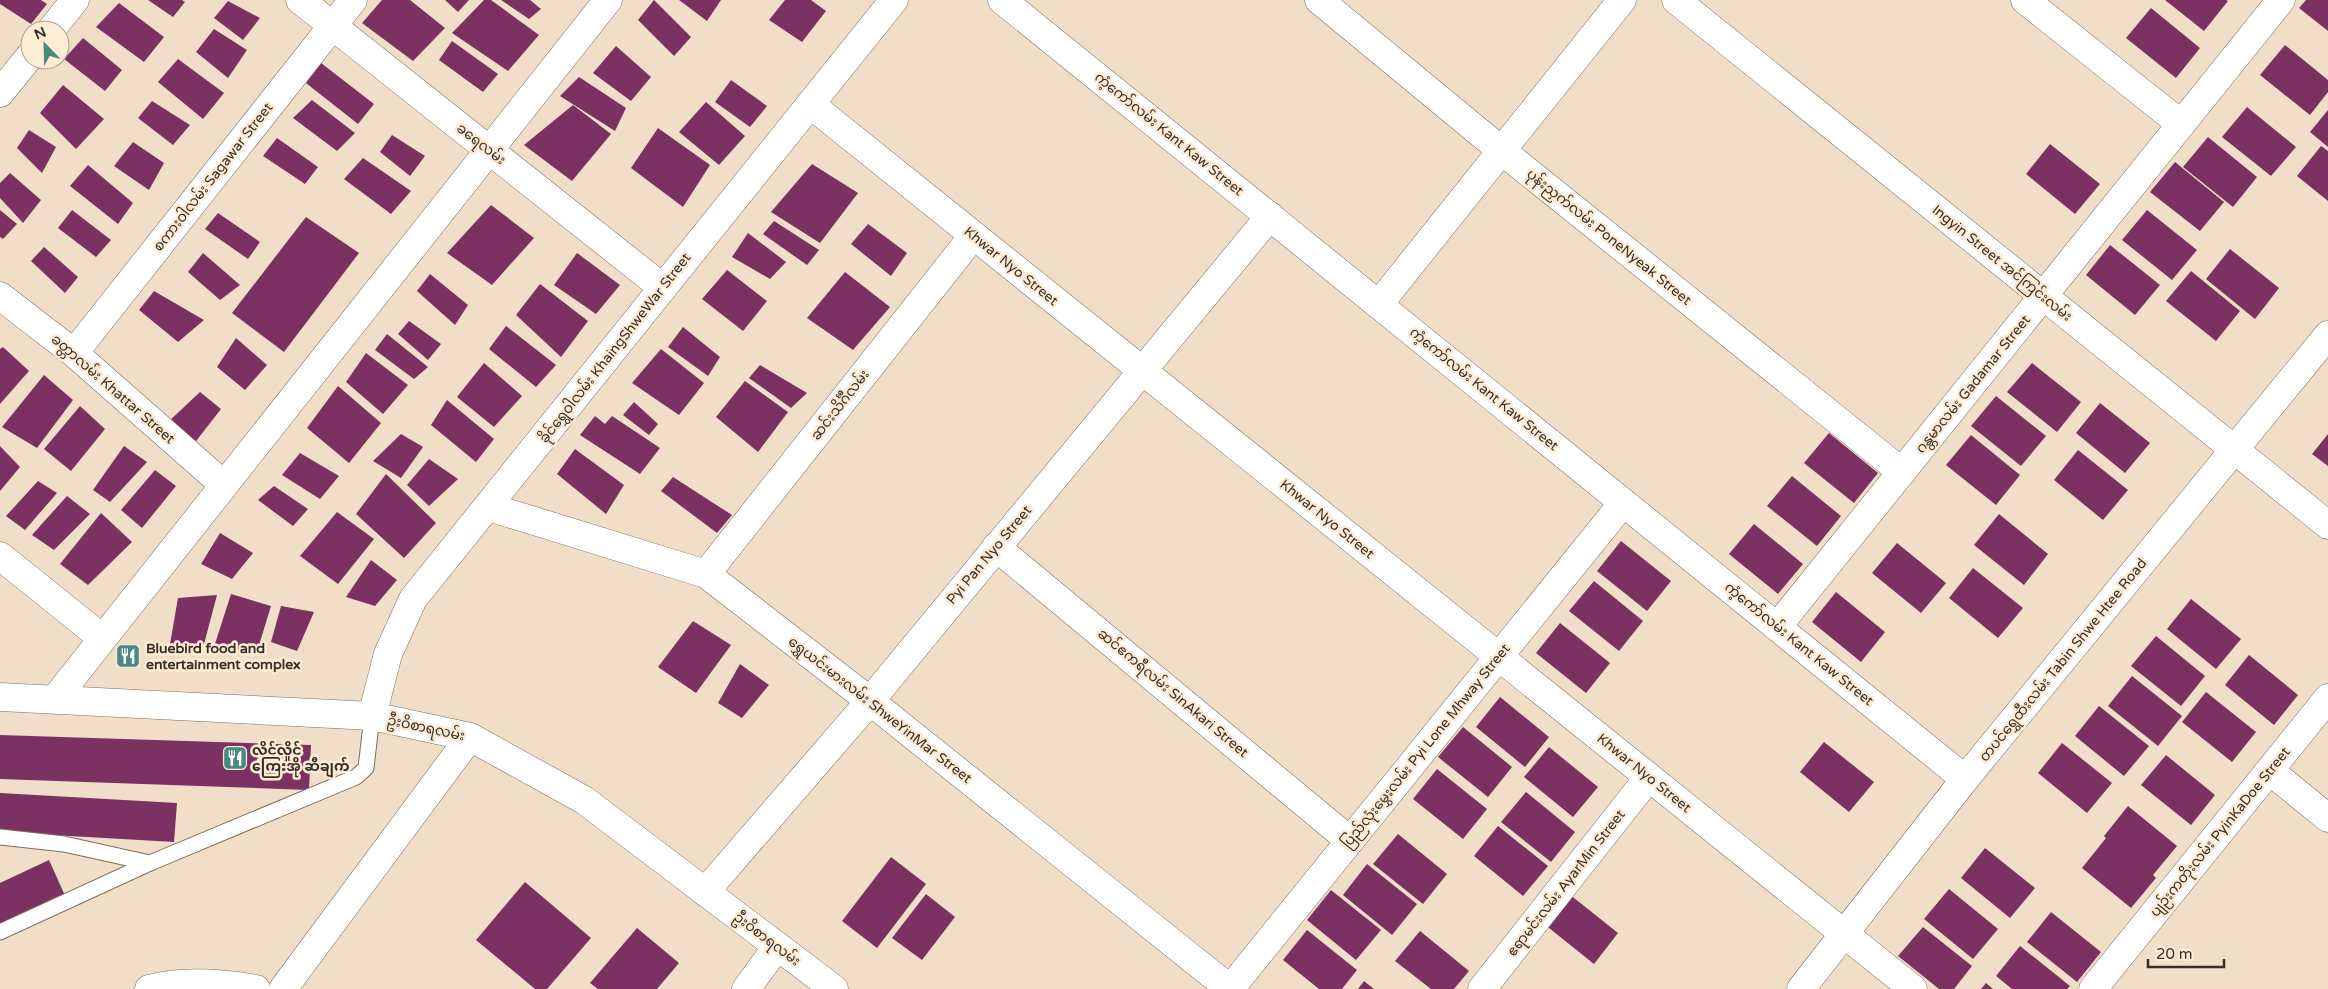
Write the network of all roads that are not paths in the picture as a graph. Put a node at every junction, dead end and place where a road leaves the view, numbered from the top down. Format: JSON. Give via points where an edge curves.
{"nodes":[{"id":1,"x":75,"y":0,"type":"edge"},
{"id":2,"x":300,"y":0,"type":"edge"},
{"id":3,"x":353,"y":0,"type":"edge"},
{"id":4,"x":608,"y":0,"type":"edge"},
{"id":5,"x":894,"y":0,"type":"edge"},
{"id":6,"x":1002,"y":0,"type":"edge"},
{"id":7,"x":1319,"y":0,"type":"edge"},
{"id":8,"x":1622,"y":0,"type":"edge"},
{"id":9,"x":1676,"y":0,"type":"edge"},
{"id":10,"x":2025,"y":0,"type":"edge"},
{"id":11,"x":2281,"y":0,"type":"edge"},
{"id":12,"x":59,"y":20,"type":"edge"},
{"id":13,"x":332,"y":26,"type":"junction"},
{"id":14,"x":20,"y":68,"type":"edge"},
{"id":15,"x":0,"y":93,"type":"edge"},
{"id":16,"x":810,"y":104,"type":"junction"},
{"id":17,"x":2181,"y":124,"type":"junction"},
{"id":18,"x":489,"y":150,"type":"junction"},
{"id":19,"x":1502,"y":151,"type":"junction"},
{"id":20,"x":1270,"y":216,"type":"junction"},
{"id":21,"x":973,"y":236,"type":"junction"},
{"id":22,"x":663,"y":288,"type":"junction"},
{"id":23,"x":0,"y":296,"type":"edge"},
{"id":24,"x":2043,"y":296,"type":"junction"},
{"id":25,"x":1379,"y":304,"type":"junction"},
{"id":26,"x":2328,"y":335,"type":"edge"},
{"id":27,"x":74,"y":353,"type":"junction"},
{"id":28,"x":1142,"y":371,"type":"junction"},
{"id":29,"x":2235,"y":450,"type":"junction"},
{"id":30,"x":1902,"y":472,"type":"junction"},
{"id":31,"x":224,"y":485,"type":"junction"},
{"id":32,"x":1623,"y":503,"type":"junction"},
{"id":33,"x":489,"y":507,"type":"junction"},
{"id":34,"x":2328,"y":525,"type":"edge"},
{"id":35,"x":996,"y":547,"type":"junction"},
{"id":36,"x":0,"y":556,"type":"edge"},
{"id":37,"x":706,"y":574,"type":"junction"},
{"id":38,"x":1778,"y":627,"type":"junction"},
{"id":39,"x":102,"y":638,"type":"junction"},
{"id":40,"x":1499,"y":656,"type":"junction"},
{"id":41,"x":0,"y":697,"type":"edge"},
{"id":42,"x":2328,"y":698,"type":"edge"},
{"id":43,"x":55,"y":700,"type":"junction"},
{"id":44,"x":870,"y":701,"type":"junction"},
{"id":45,"x":372,"y":716,"type":"junction"},
{"id":46,"x":470,"y":737,"type":"junction"},
{"id":47,"x":2270,"y":771,"type":"junction"},
{"id":48,"x":1649,"y":777,"type":"junction"},
{"id":49,"x":1965,"y":779,"type":"junction"},
{"id":50,"x":2328,"y":818,"type":"edge"},
{"id":51,"x":0,"y":837,"type":"edge"},
{"id":52,"x":1349,"y":840,"type":"junction"},
{"id":53,"x":150,"y":863,"type":"junction"},
{"id":54,"x":705,"y":892,"type":"junction"},
{"id":55,"x":0,"y":932,"type":"edge"},
{"id":56,"x":1845,"y":934,"type":"junction"},
{"id":57,"x":777,"y":947,"type":"junction"},
{"id":58,"x":149,"y":989,"type":"edge"},
{"id":59,"x":256,"y":989,"type":"edge"},
{"id":60,"x":284,"y":989,"type":"edge"},
{"id":61,"x":746,"y":989,"type":"edge"},
{"id":62,"x":834,"y":989,"type":"edge"},
{"id":63,"x":1230,"y":989,"type":"edge"},
{"id":64,"x":1482,"y":989,"type":"edge"},
{"id":65,"x":1801,"y":989,"type":"edge"},
{"id":66,"x":1913,"y":989,"type":"edge"},
{"id":67,"x":2094,"y":989,"type":"edge"}],
"edges":[{"from":1,"to":12,"type":"street"},
{"from":2,"to":13,"type":"street","name":"ခရေလမ်း"},
{"from":3,"to":13,"type":"street","name":"စကားဝါလမ်း Sagawar Street"},
{"from":4,"to":18,"type":"street"},
{"from":5,"to":16,"type":"street","name":"ခိုင်ရွှေဝါလမ်း KhaingShweWar Street"},
{"from":6,"to":20,"type":"street","name":"ကံ့ကော်လမ်း Kant Kaw Street"},
{"from":7,"to":19,"type":"street","name":"ပုန်းညှက်လမ်း PoneNyeak Street"},
{"from":8,"to":19,"type":"street"},
{"from":9,"to":24,"type":"street","name":"Ingyin Street အင်ကြင်းလမ်း"},
{"from":10,"to":17,"type":"street"},
{"from":11,"to":17,"type":"street","name":"ဂန္တမာလမ်း Gadamar Street"},
{"from":13,"to":18,"type":"street","name":"ခရေလမ်း"},
{"from":13,"to":27,"type":"street","name":"စကားဝါလမ်း Sagawar Street"},
{"from":14,"to":15,"type":"street"},
{"from":16,"to":21,"type":"street","name":"Khwar Nyo Street"},
{"from":16,"to":22,"type":"street","name":"ခိုင်ရွှေဝါလမ်း KhaingShweWar Street"},
{"from":17,"to":24,"type":"street","name":"ဂန္တမာလမ်း Gadamar Street"},
{"from":18,"to":22,"type":"street","name":"ခရေလမ်း"},
{"from":18,"to":31,"type":"street"},
{"from":19,"to":25,"type":"street"},
{"from":19,"to":30,"type":"street","name":"ပုန်းညှက်လမ်း PoneNyeak Street"},
{"from":20,"to":25,"type":"street","name":"ကံ့ကော်လမ်း Kant Kaw Street"},
{"from":20,"to":28,"type":"street","name":"Pyi Pan Nyo Street"},
{"from":21,"to":28,"type":"street","name":"Khwar Nyo Street"},
{"from":21,"to":37,"type":"street","name":"ဆင်းသိင်္ဂီလမ်း"},
{"from":22,"to":33,"type":"street","name":"ခိုင်ရွှေဝါလမ်း KhaingShweWar Street"},
{"from":23,"to":27,"type":"street","name":"ခတ္တာလမ်း Khattar Street"},
{"from":24,"to":29,"type":"street","name":"Ingyin Street အင်ကြင်းလမ်း"},
{"from":24,"to":30,"type":"street","name":"ဂန္တမာလမ်း Gadamar Street"},
{"from":25,"to":32,"type":"street","name":"ကံ့ကော်လမ်း Kant Kaw Street"},
{"from":26,"to":29,"type":"street","name":"တပင်ရွှေထီးလမ်း Tabin Shwe Htee Road"},
{"from":27,"to":31,"type":"street","name":"ခတ္တာလမ်း Khattar Street"},
{"from":28,"to":35,"type":"street","name":"Pyi Pan Nyo Street"},
{"from":28,"to":40,"type":"street","name":"Khwar Nyo Street"},
{"from":29,"to":34,"type":"street","name":"Ingyin Street အင်ကြင်းလမ်း"},
{"from":29,"to":49,"type":"street","name":"တပင်ရွှေထီးလမ်း Tabin Shwe Htee Road"},
{"from":30,"to":38,"type":"street","name":"ဂန္တမာလမ်း Gadamar Street"},
{"from":31,"to":39,"type":"street"},
{"from":32,"to":38,"type":"street","name":"ကံ့ကော်လမ်း Kant Kaw Street"},
{"from":32,"to":40,"type":"street","name":"ပြည်လုံးမွှေးလမ်း Pyi Lone Mhway Street"},
{"from":33,"to":37,"type":"street","name":"ရွှေယင်းမားလမ်း ShweYinMar Street"},
{"from":33,"to":45,"type":"street","name":"ခိုင်ရွှေဝါလမ်း KhaingShweWar Street","via":[[413,599],[388,654]]},
{"from":35,"to":44,"type":"street","name":"Pyi Pan Nyo Street"},
{"from":35,"to":52,"type":"street","name":"ဆင်ဧကရီလမ်း SinAkari Street"},
{"from":36,"to":39,"type":"street"},
{"from":37,"to":44,"type":"street","name":"ရွှေယင်းမားလမ်း ShweYinMar Street"},
{"from":38,"to":49,"type":"street","name":"ကံ့ကော်လမ်း Kant Kaw Street"},
{"from":39,"to":43,"type":"street"},
{"from":40,"to":48,"type":"street","name":"Khwar Nyo Street"},
{"from":40,"to":52,"type":"street","name":"ပြည်လုံးမွှေးလမ်း Pyi Lone Mhway Street"},
{"from":41,"to":43,"type":"street","name":"ဦးဝိစာရလမ်း"},
{"from":42,"to":47,"type":"street","name":"ပျဉ်းကတိုးလမ်း PyinKaDoe Street"},
{"from":43,"to":45,"type":"street","name":"ဦးဝိစာရလမ်း"},
{"from":44,"to":54,"type":"street","name":"Pyi Pan Nyo Street"},
{"from":44,"to":63,"type":"street","name":"ရွှေယင်းမားလမ်း ShweYinMar Street"},
{"from":45,"to":46,"type":"street","name":"ဦးဝိစာရလမ်း"},
{"from":45,"to":53,"type":"lane","via":[[366,768],[356,777]]},
{"from":46,"to":54,"type":"street","name":"ဦးဝိစာရလမ်း","via":[[584,800]]},
{"from":46,"to":60,"type":"street"},
{"from":47,"to":50,"type":"street"},
{"from":47,"to":67,"type":"street","name":"ပျဉ်းကတိုးလမ်း PyinKaDoe Street"},
{"from":48,"to":56,"type":"street","name":"Khwar Nyo Street"},
{"from":48,"to":64,"type":"street","name":"ဧရာမင်းလမ်း AyarMin Street"},
{"from":49,"to":56,"type":"street","name":"တပင်ရွှေထီးလမ်း Tabin Shwe Htee Road"},
{"from":51,"to":53,"type":"lane","via":[[64,844]]},
{"from":52,"to":63,"type":"street","name":"ပြည်လုံးမွှေးလမ်း Pyi Lone Mhway Street"},
{"from":53,"to":55,"type":"lane"},
{"from":54,"to":57,"type":"street","name":"ဦးဝိစာရလမ်း"},
{"from":56,"to":65,"type":"street","name":"တပင်ရွှေထီးလမ်း Tabin Shwe Htee Road"},
{"from":56,"to":66,"type":"street","name":"Khwar Nyo Street"},
{"from":57,"to":61,"type":"street"},
{"from":57,"to":62,"type":"street","name":"ဦးဝိစာရလမ်း"},
{"from":58,"to":59,"type":"street","via":[[196,984]]}]}
